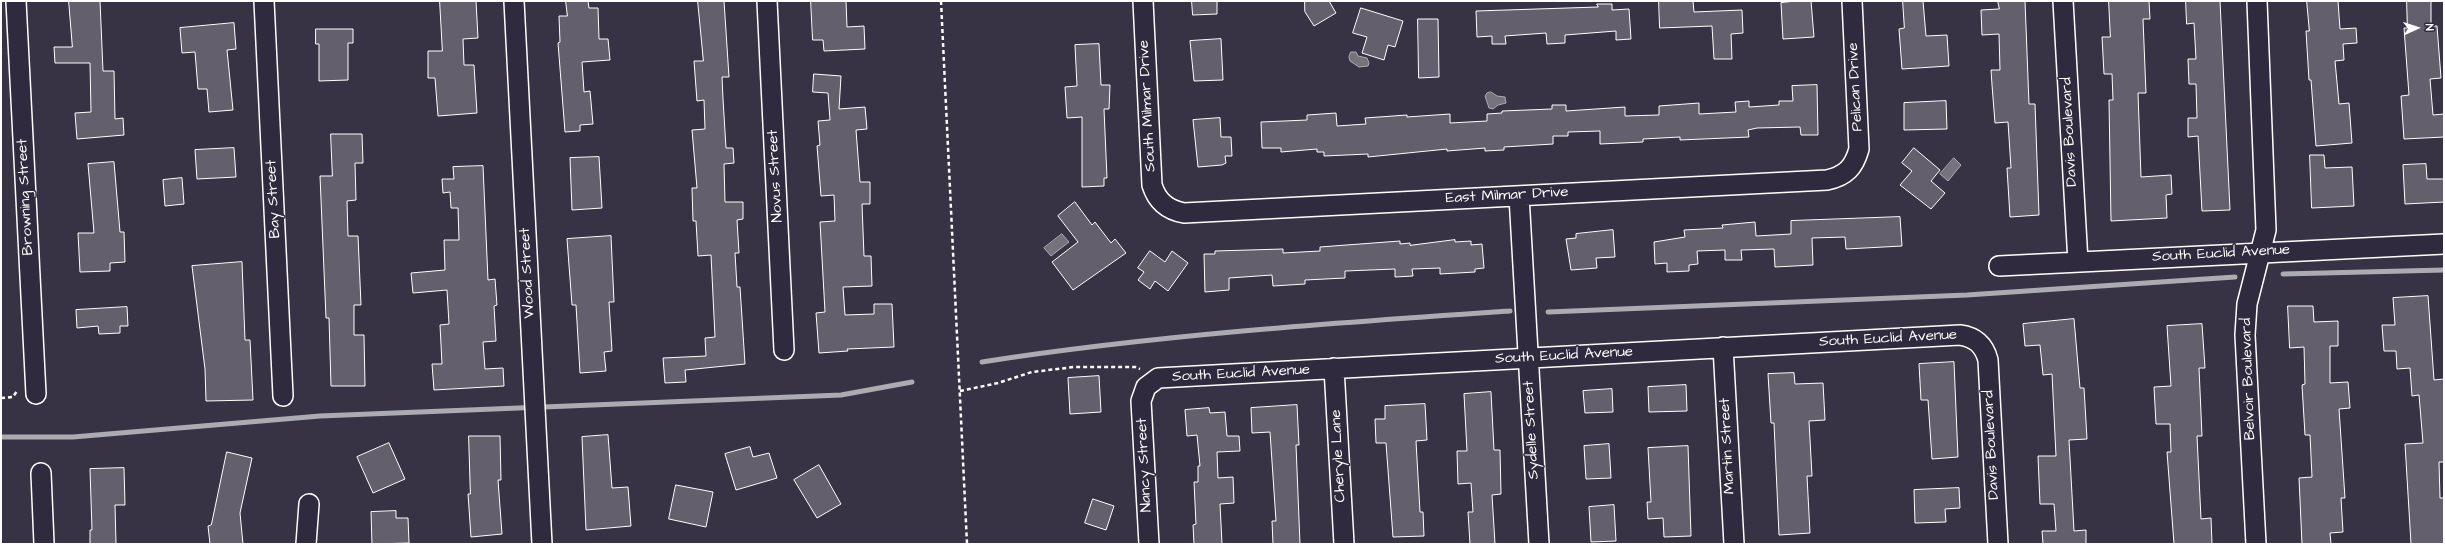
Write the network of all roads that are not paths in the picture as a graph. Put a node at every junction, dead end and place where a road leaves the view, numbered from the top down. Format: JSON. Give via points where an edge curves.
{"nodes":[{"id":1,"x":16,"y":1,"type":"edge"},
{"id":2,"x":264,"y":1,"type":"edge"},
{"id":3,"x":514,"y":1,"type":"edge"},
{"id":4,"x":767,"y":1,"type":"edge"},
{"id":5,"x":1143,"y":1,"type":"edge"},
{"id":6,"x":1852,"y":1,"type":"edge"},
{"id":7,"x":2063,"y":1,"type":"edge"},
{"id":8,"x":2257,"y":1,"type":"edge"},
{"id":9,"x":1848,"y":171,"type":"joint"},
{"id":10,"x":1519,"y":196,"type":"junction"},
{"id":11,"x":1165,"y":206,"type":"joint"},
{"id":12,"x":2444,"y":244,"type":"edge"},
{"id":13,"x":2262,"y":252,"type":"junction"},
{"id":14,"x":2078,"y":262,"type":"junction"},
{"id":15,"x":1999,"y":266,"type":"dead end"},
{"id":16,"x":1723,"y":347,"type":"junction"},
{"id":17,"x":1983,"y":347,"type":"joint"},
{"id":18,"x":784,"y":350,"type":"dead end"},
{"id":19,"x":1528,"y":358,"type":"junction"},
{"id":20,"x":1334,"y":368,"type":"junction"},
{"id":21,"x":1152,"y":383,"type":"joint"},
{"id":22,"x":36,"y":394,"type":"dead end"},
{"id":23,"x":283,"y":396,"type":"dead end"},
{"id":24,"x":41,"y":473,"type":"dead end"},
{"id":25,"x":309,"y":504,"type":"dead end"},
{"id":26,"x":44,"y":544,"type":"edge"},
{"id":27,"x":306,"y":544,"type":"edge"},
{"id":28,"x":542,"y":544,"type":"edge"},
{"id":29,"x":1149,"y":544,"type":"edge"},
{"id":30,"x":1344,"y":544,"type":"edge"},
{"id":31,"x":1539,"y":544,"type":"edge"},
{"id":32,"x":1734,"y":544,"type":"edge"},
{"id":33,"x":1998,"y":544,"type":"edge"},
{"id":34,"x":2256,"y":544,"type":"edge"}],
"edges":[{"from":1,"to":22,"type":"street","name":"Browning Street"},
{"from":2,"to":23,"type":"street","name":"Bay Street"},
{"from":3,"to":28,"type":"street","name":"Wood Street"},
{"from":4,"to":18,"type":"street","name":"Novus Street"},
{"from":5,"to":11,"type":"street","name":"South Milmar Drive","via":[[1152,185],[1155,194]]},
{"from":6,"to":9,"type":"street","name":"Pelican Drive","via":[[1859,149],[1856,160]]},
{"from":7,"to":14,"type":"street","name":"Davis Boulevard"},
{"from":8,"to":13,"type":"street","name":"Belvoir Boulevard","via":[[2266,212]]},
{"from":9,"to":10,"type":"street","name":"East Milmar Drive","via":[[1837,178],[1827,180]]},
{"from":10,"to":11,"type":"street","name":"East Milmar Drive","via":[[1184,213]]},
{"from":10,"to":19,"type":"street","name":"Sydelle Street"},
{"from":12,"to":13,"type":"street","name":"South Euclid Avenue"},
{"from":13,"to":14,"type":"street","name":"South Euclid Avenue"},
{"from":13,"to":34,"type":"street","name":"Belvoir Boulevard","via":[[2247,304],[2245,335]]},
{"from":14,"to":15,"type":"street","name":"South Euclid Avenue"},
{"from":16,"to":17,"type":"street","name":"South Euclid Avenue","via":[[1960,335],[1976,340]]},
{"from":16,"to":19,"type":"street","name":"South Euclid Avenue"},
{"from":16,"to":32,"type":"street","name":"Martin Street"},
{"from":17,"to":33,"type":"street","name":"Davis Boulevard","via":[[1988,360]]},
{"from":19,"to":20,"type":"street","name":"South Euclid Avenue"},
{"from":19,"to":31,"type":"street","name":"Sydelle Street"},
{"from":20,"to":21,"type":"street","name":"South Euclid Avenue"},
{"from":20,"to":30,"type":"street","name":"Cheryle Lane"},
{"from":21,"to":29,"type":"street","name":"Nancy Street","via":[[1141,401]]},
{"from":24,"to":26,"type":"street"},
{"from":25,"to":27,"type":"street"}]}
